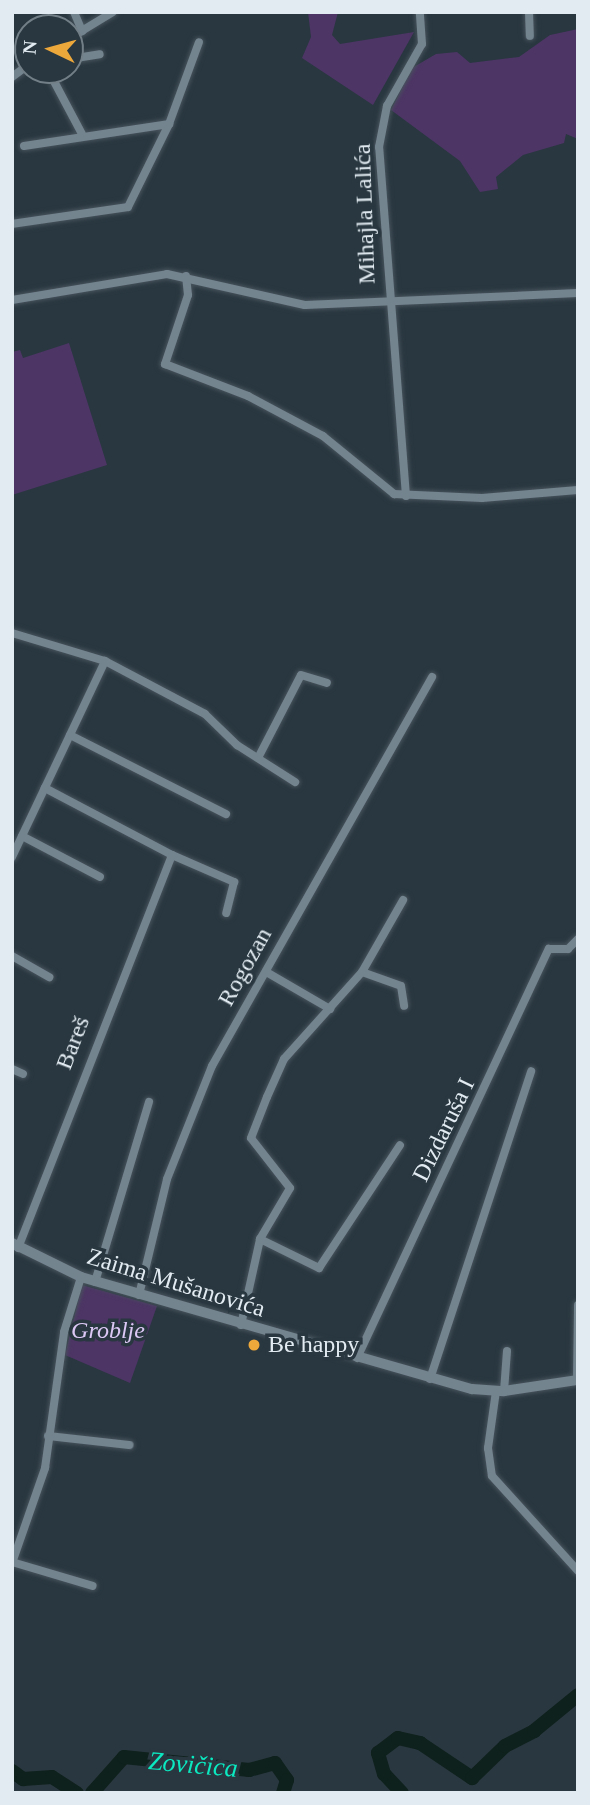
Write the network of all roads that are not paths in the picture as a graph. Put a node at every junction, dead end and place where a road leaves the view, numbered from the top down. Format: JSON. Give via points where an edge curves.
{"nodes":[{"id":1,"x":421,"y":12,"type":"edge"},
{"id":2,"x":529,"y":12,"type":"edge"},
{"id":3,"x":111,"y":13,"type":"edge"},
{"id":4,"x":84,"y":31,"type":"edge"},
{"id":5,"x":530,"y":36,"type":"dead end"},
{"id":6,"x":199,"y":42,"type":"dead end"},
{"id":7,"x":100,"y":54,"type":"dead end"},
{"id":8,"x":84,"y":57,"type":"edge"},
{"id":9,"x":55,"y":84,"type":"edge"},
{"id":10,"x":169,"y":124,"type":"junction"},
{"id":11,"x":82,"y":134,"type":"junction"},
{"id":12,"x":24,"y":146,"type":"dead end"},
{"id":13,"x":12,"y":225,"type":"edge"},
{"id":14,"x":186,"y":276,"type":"junction"},
{"id":15,"x":578,"y":293,"type":"edge"},
{"id":16,"x":388,"y":298,"type":"junction"},
{"id":17,"x":12,"y":300,"type":"edge"},
{"id":18,"x":578,"y":490,"type":"edge"},
{"id":19,"x":406,"y":496,"type":"junction"},
{"id":20,"x":12,"y":633,"type":"edge"},
{"id":21,"x":105,"y":661,"type":"junction"},
{"id":22,"x":432,"y":677,"type":"dead end"},
{"id":23,"x":327,"y":683,"type":"dead end"},
{"id":24,"x":70,"y":735,"type":"junction"},
{"id":25,"x":258,"y":758,"type":"junction"},
{"id":26,"x":295,"y":782,"type":"dead end"},
{"id":27,"x":45,"y":788,"type":"junction"},
{"id":28,"x":226,"y":814,"type":"dead end"},
{"id":29,"x":22,"y":836,"type":"junction"},
{"id":30,"x":172,"y":855,"type":"junction"},
{"id":31,"x":12,"y":857,"type":"edge"},
{"id":32,"x":100,"y":877,"type":"dead end"},
{"id":33,"x":403,"y":900,"type":"dead end"},
{"id":34,"x":226,"y":913,"type":"dead end"},
{"id":35,"x":578,"y":940,"type":"edge"},
{"id":36,"x":12,"y":956,"type":"edge"},
{"id":37,"x":362,"y":972,"type":"junction"},
{"id":38,"x":268,"y":973,"type":"junction"},
{"id":39,"x":50,"y":977,"type":"dead end"},
{"id":40,"x":404,"y":1006,"type":"dead end"},
{"id":41,"x":330,"y":1009,"type":"junction"},
{"id":42,"x":12,"y":1069,"type":"edge"},
{"id":43,"x":531,"y":1071,"type":"dead end"},
{"id":44,"x":23,"y":1074,"type":"dead end"},
{"id":45,"x":149,"y":1102,"type":"dead end"},
{"id":46,"x":400,"y":1145,"type":"dead end"},
{"id":47,"x":260,"y":1239,"type":"junction"},
{"id":48,"x":15,"y":1246,"type":"edge"},
{"id":49,"x":81,"y":1277,"type":"junction"},
{"id":50,"x":95,"y":1282,"type":"junction"},
{"id":51,"x":139,"y":1295,"type":"junction"},
{"id":52,"x":578,"y":1305,"type":"edge"},
{"id":53,"x":241,"y":1325,"type":"junction"},
{"id":54,"x":507,"y":1351,"type":"dead end"},
{"id":55,"x":357,"y":1358,"type":"junction"},
{"id":56,"x":430,"y":1379,"type":"junction"},
{"id":57,"x":578,"y":1380,"type":"edge"},
{"id":58,"x":500,"y":1391,"type":"junction"},
{"id":59,"x":48,"y":1436,"type":"junction"},
{"id":60,"x":130,"y":1445,"type":"dead end"},
{"id":61,"x":12,"y":1562,"type":"edge"},
{"id":62,"x":578,"y":1571,"type":"edge"},
{"id":63,"x":93,"y":1586,"type":"dead end"}],
"edges":[{"from":1,"to":16,"type":"street","name":"Mihajla Lalića","via":[[422,44],[387,106],[379,147]]},
{"from":2,"to":5,"type":"street"},
{"from":3,"to":4,"type":"street"},
{"from":6,"to":10,"type":"street"},
{"from":7,"to":8,"type":"street"},
{"from":9,"to":11,"type":"street"},
{"from":10,"to":11,"type":"street"},
{"from":10,"to":13,"type":"street","via":[[128,208]]},
{"from":11,"to":12,"type":"street"},
{"from":14,"to":16,"type":"street","via":[[283,303]]},
{"from":14,"to":17,"type":"street"},
{"from":14,"to":19,"type":"street","via":[[188,295],[165,364],[264,404],[338,445],[376,484]]},
{"from":15,"to":16,"type":"street"},
{"from":16,"to":19,"type":"street","name":"Mihajla Lalića"},
{"from":18,"to":19,"type":"street"},
{"from":20,"to":21,"type":"street"},
{"from":21,"to":24,"type":"street"},
{"from":21,"to":25,"type":"street","via":[[205,714]]},
{"from":22,"to":38,"type":"street","name":"Rogozan"},
{"from":23,"to":25,"type":"street","via":[[301,675]]},
{"from":24,"to":27,"type":"street"},
{"from":24,"to":28,"type":"street"},
{"from":25,"to":26,"type":"street"},
{"from":27,"to":29,"type":"street"},
{"from":27,"to":30,"type":"street"},
{"from":29,"to":31,"type":"street"},
{"from":29,"to":32,"type":"street"},
{"from":30,"to":34,"type":"street","via":[[234,882]]},
{"from":30,"to":48,"type":"street","name":"Bareš"},
{"from":33,"to":37,"type":"street"},
{"from":35,"to":55,"type":"street","name":"Dizdaruša I","via":[[568,948],[549,948]]},
{"from":36,"to":39,"type":"street"},
{"from":37,"to":40,"type":"street","via":[[401,986]]},
{"from":37,"to":41,"type":"street"},
{"from":38,"to":41,"type":"street"},
{"from":38,"to":51,"type":"street","name":"Rogozan","via":[[212,1066],[184,1129]]},
{"from":41,"to":47,"type":"street","via":[[284,1059],[251,1138],[290,1188]]},
{"from":42,"to":44,"type":"street","name":"Bareš"},
{"from":43,"to":56,"type":"street"},
{"from":45,"to":50,"type":"street"},
{"from":46,"to":47,"type":"street","via":[[319,1268]]},
{"from":47,"to":53,"type":"street"},
{"from":48,"to":49,"type":"street","name":"Zaima Mušanovića"},
{"from":49,"to":50,"type":"street","name":"Zaima Mušanovića"},
{"from":49,"to":59,"type":"street","via":[[64,1332]]},
{"from":50,"to":51,"type":"street","name":"Zaima Mušanovića"},
{"from":51,"to":53,"type":"street","name":"Zaima Mušanovića"},
{"from":52,"to":57,"type":"street"},
{"from":53,"to":55,"type":"street","name":"Zaima Mušanovića"},
{"from":54,"to":58,"type":"street"},
{"from":55,"to":56,"type":"street","name":"Zaima Mušanovića"},
{"from":56,"to":58,"type":"street","name":"Zaima Mušanovića"},
{"from":57,"to":58,"type":"street","name":"Zaima Mušanovića"},
{"from":58,"to":62,"type":"street","via":[[488,1448],[492,1476]]},
{"from":59,"to":60,"type":"street"},
{"from":59,"to":61,"type":"street","via":[[45,1468]]},
{"from":61,"to":63,"type":"street"}]}
